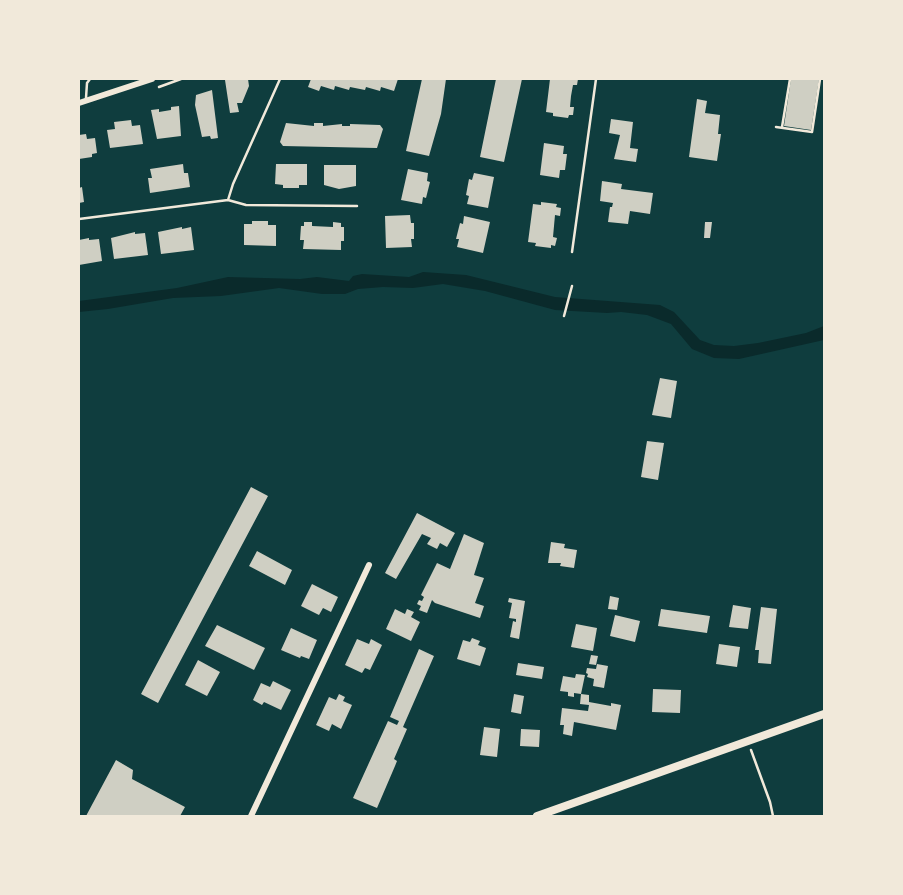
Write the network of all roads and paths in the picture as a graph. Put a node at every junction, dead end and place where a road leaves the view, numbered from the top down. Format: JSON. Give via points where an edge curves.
{"nodes":[{"id":1,"x":90,"y":79,"type":"edge"},
{"id":2,"x":152,"y":79,"type":"edge"},
{"id":3,"x":280,"y":79,"type":"edge"},
{"id":4,"x":596,"y":79,"type":"edge"},
{"id":5,"x":790,"y":79,"type":"edge"},
{"id":6,"x":820,"y":79,"type":"edge"},
{"id":7,"x":83,"y":102,"type":"edge"},
{"id":8,"x":776,"y":127,"type":"dead end"},
{"id":9,"x":782,"y":127,"type":"junction"},
{"id":10,"x":228,"y":200,"type":"junction"},
{"id":11,"x":357,"y":206,"type":"dead end"},
{"id":12,"x":79,"y":219,"type":"edge"},
{"id":13,"x":572,"y":252,"type":"dead end"},
{"id":14,"x":572,"y":286,"type":"dead end"},
{"id":15,"x":564,"y":316,"type":"dead end"},
{"id":16,"x":369,"y":565,"type":"dead end"},
{"id":17,"x":824,"y":715,"type":"edge"},
{"id":18,"x":748,"y":741,"type":"junction"},
{"id":19,"x":251,"y":816,"type":"edge"},
{"id":20,"x":537,"y":816,"type":"edge"},
{"id":21,"x":773,"y":816,"type":"edge"}],
"edges":[{"from":1,"to":7,"type":"lane"},
{"from":2,"to":7,"type":"street"},
{"from":3,"to":10,"type":"lane"},
{"from":4,"to":13,"type":"lane"},
{"from":5,"to":9,"type":"path"},
{"from":6,"to":9,"type":"path","via":[[812,132]]},
{"from":8,"to":9,"type":"path"},
{"from":10,"to":11,"type":"lane","via":[[246,205]]},
{"from":10,"to":12,"type":"lane"},
{"from":14,"to":15,"type":"path"},
{"from":16,"to":19,"type":"street"},
{"from":17,"to":18,"type":"main road"},
{"from":18,"to":20,"type":"main road"},
{"from":18,"to":21,"type":"path"}]}
